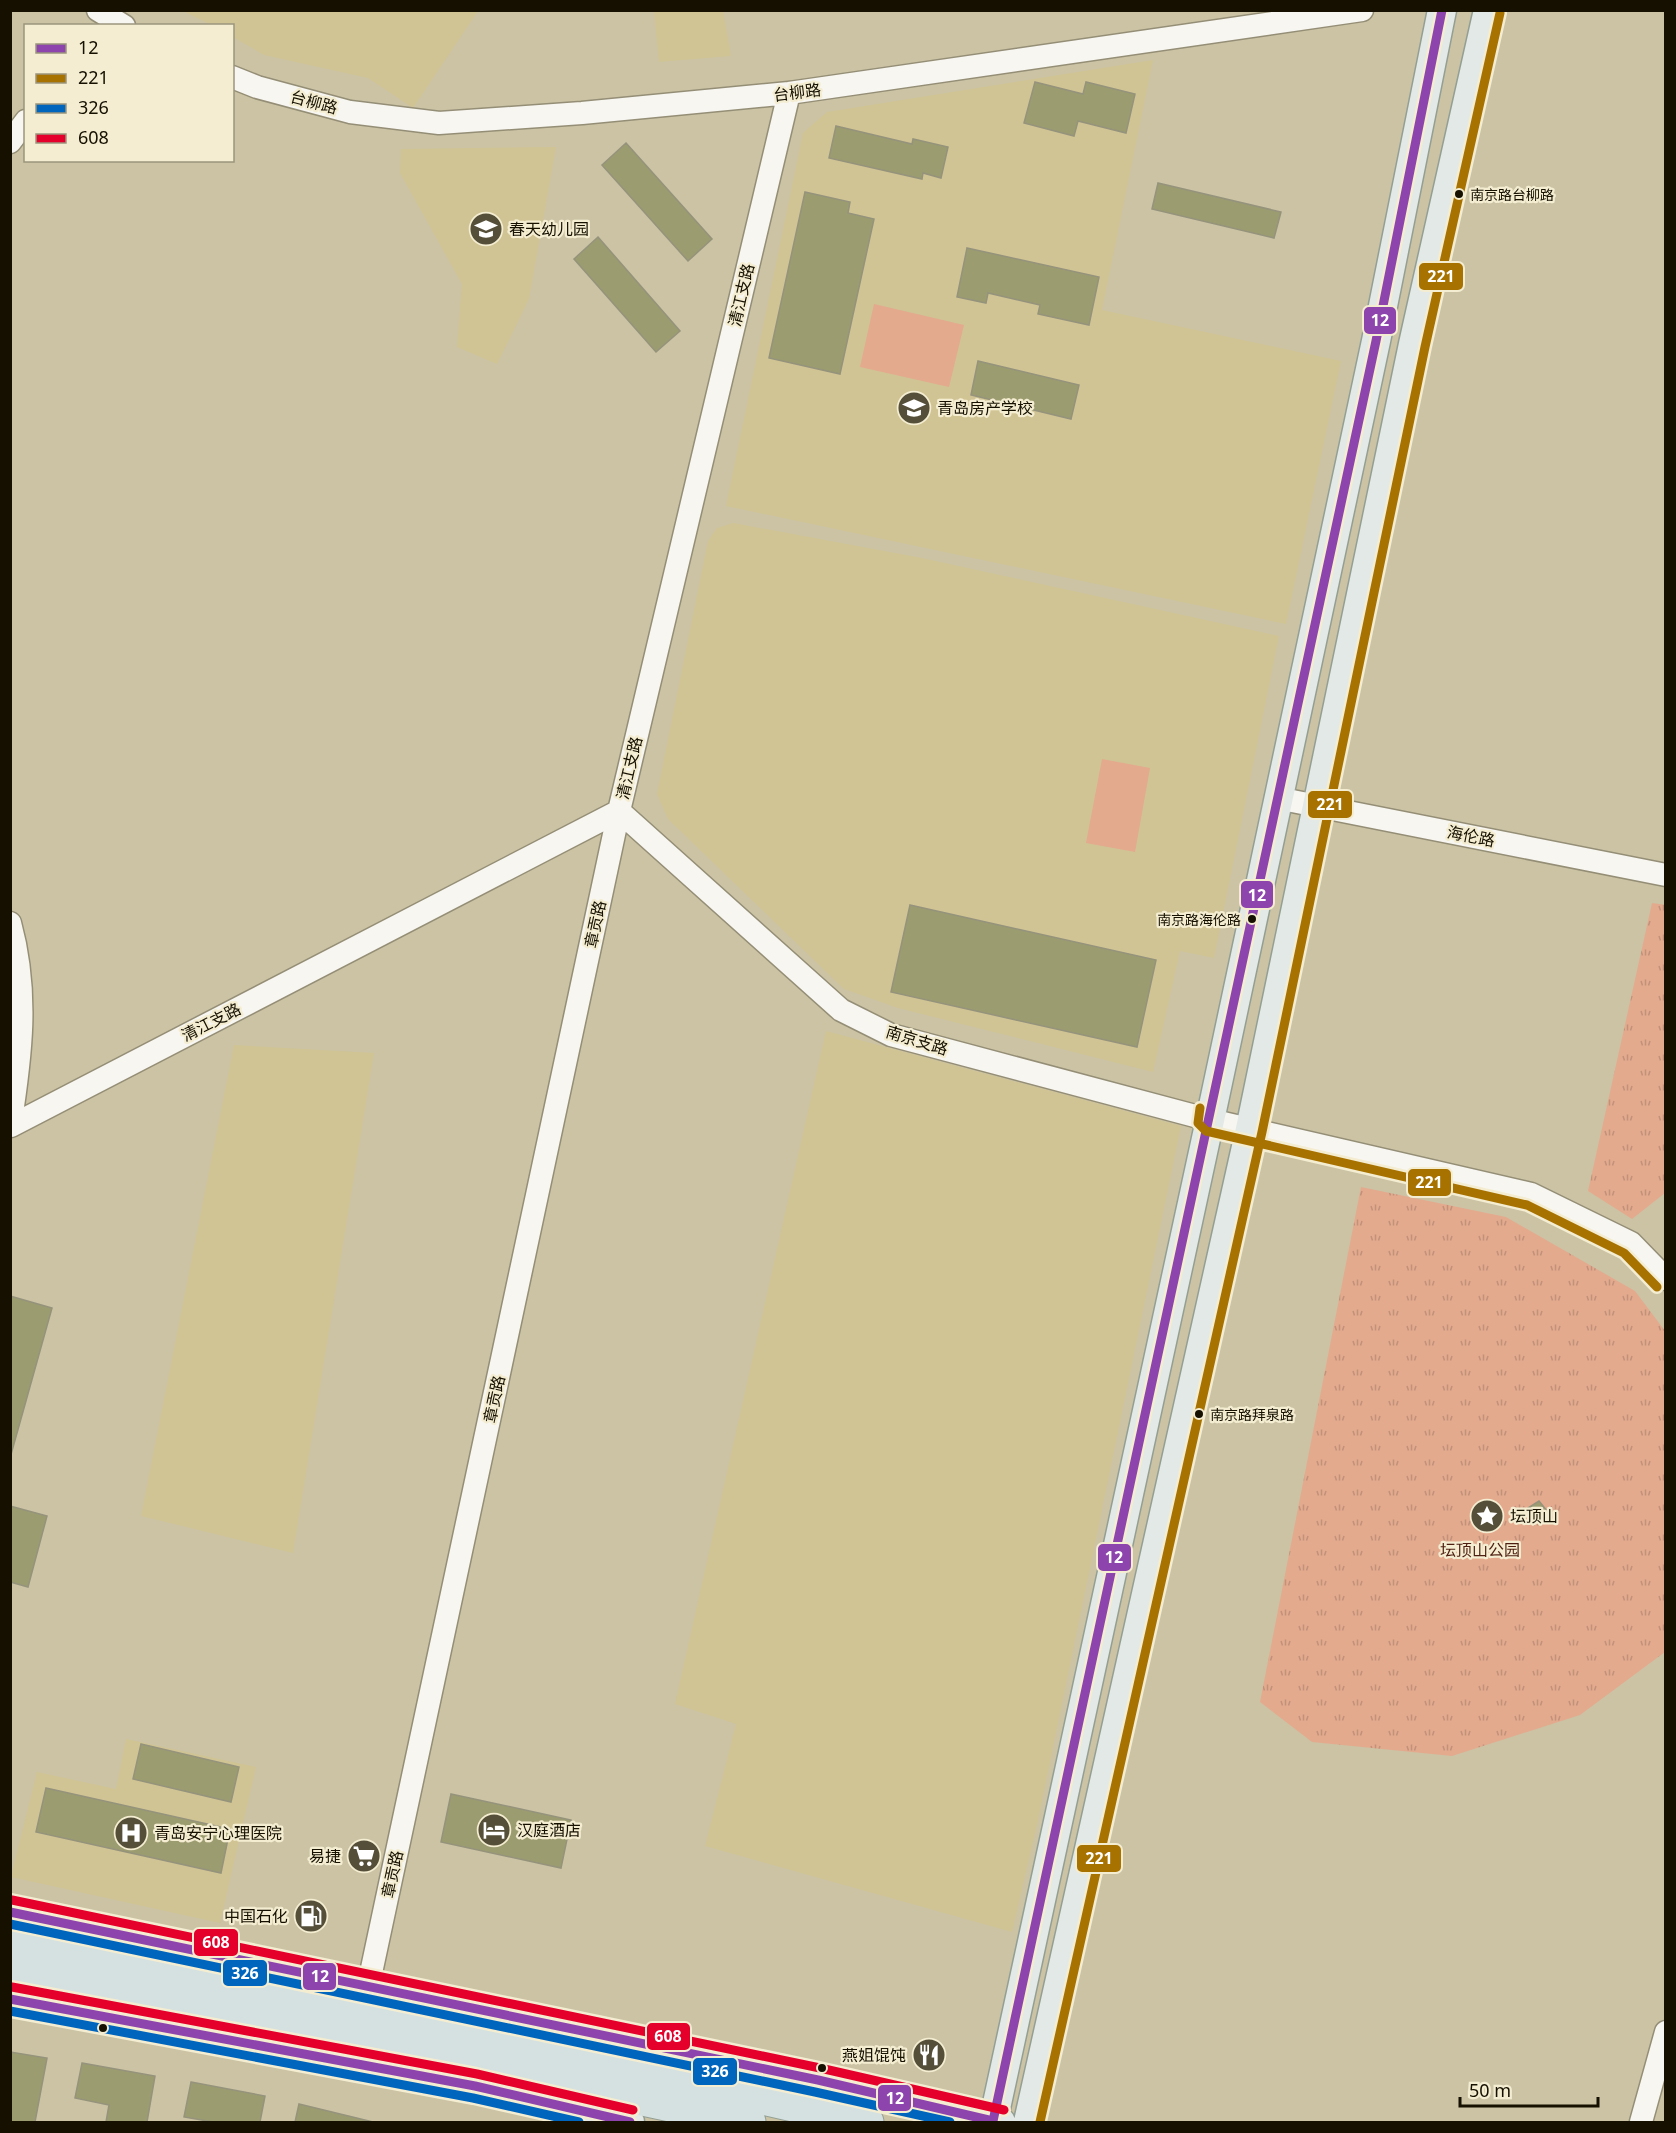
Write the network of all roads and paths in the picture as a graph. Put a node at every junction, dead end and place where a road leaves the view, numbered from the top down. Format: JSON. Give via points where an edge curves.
{"nodes":[{"id":1,"x":1362,"y":10,"type":"edge"},
{"id":2,"x":1442,"y":10,"type":"edge"},
{"id":3,"x":1488,"y":10,"type":"edge"},
{"id":4,"x":101,"y":15,"type":"edge"},
{"id":5,"x":120,"y":24,"type":"edge"},
{"id":6,"x":234,"y":78,"type":"edge"},
{"id":7,"x":789,"y":93,"type":"junction"},
{"id":8,"x":24,"y":124,"type":"edge"},
{"id":9,"x":10,"y":142,"type":"edge"},
{"id":10,"x":1277,"y":798,"type":"junction"},
{"id":11,"x":1319,"y":806,"type":"junction"},
{"id":12,"x":619,"y":811,"type":"junction"},
{"id":13,"x":1665,"y":875,"type":"edge"},
{"id":14,"x":10,"y":923,"type":"edge"},
{"id":15,"x":1210,"y":1120,"type":"junction"},
{"id":16,"x":11,"y":1126,"type":"edge"},
{"id":17,"x":1250,"y":1129,"type":"junction"},
{"id":18,"x":1665,"y":1280,"type":"edge"},
{"id":19,"x":10,"y":1912,"type":"edge"},
{"id":20,"x":10,"y":1941,"type":"edge"},
{"id":21,"x":10,"y":1970,"type":"edge"},
{"id":22,"x":368,"y":1987,"type":"junction"},
{"id":23,"x":10,"y":1999,"type":"edge"},
{"id":24,"x":1665,"y":2032,"type":"edge"},
{"id":25,"x":630,"y":2122,"type":"edge"},
{"id":26,"x":749,"y":2122,"type":"edge"},
{"id":27,"x":867,"y":2122,"type":"edge"},
{"id":28,"x":996,"y":2122,"type":"edge"},
{"id":29,"x":1028,"y":2122,"type":"edge"},
{"id":30,"x":1641,"y":2122,"type":"edge"}],
"edges":[{"from":1,"to":7,"type":"street","name":"台柳路"},
{"from":2,"to":10,"type":"main road"},
{"from":3,"to":11,"type":"main road","via":[[1413,344]]},
{"from":4,"to":5,"type":"street"},
{"from":6,"to":7,"type":"street","name":"台柳路","via":[[350,112],[439,123]]},
{"from":7,"to":12,"type":"street","name":"清江支路"},
{"from":8,"to":9,"type":"street"},
{"from":10,"to":11,"type":"street","name":"海伦路"},
{"from":10,"to":15,"type":"main road"},
{"from":11,"to":13,"type":"street","name":"海伦路"},
{"from":11,"to":17,"type":"main road"},
{"from":12,"to":15,"type":"street","name":"南京支路","via":[[841,1010],[891,1035]]},
{"from":12,"to":16,"type":"street","name":"清江支路"},
{"from":12,"to":22,"type":"street","name":"章贡路"},
{"from":14,"to":16,"type":"street","via":[[22,974],[22,1043]]},
{"from":15,"to":17,"type":"street","name":"南京支路"},
{"from":15,"to":28,"type":"main road"},
{"from":17,"to":18,"type":"street","name":"南京支路","via":[[1531,1194],[1631,1243]]},
{"from":17,"to":29,"type":"main road"},
{"from":19,"to":22,"type":"main road"},
{"from":20,"to":27,"type":"highway","via":[[576,2055]]},
{"from":21,"to":26,"type":"highway","via":[[272,2019]]},
{"from":22,"to":28,"type":"main road","via":[[818,2080]]},
{"from":23,"to":25,"type":"main road","via":[[475,2086]]},
{"from":24,"to":30,"type":"street"}]}
